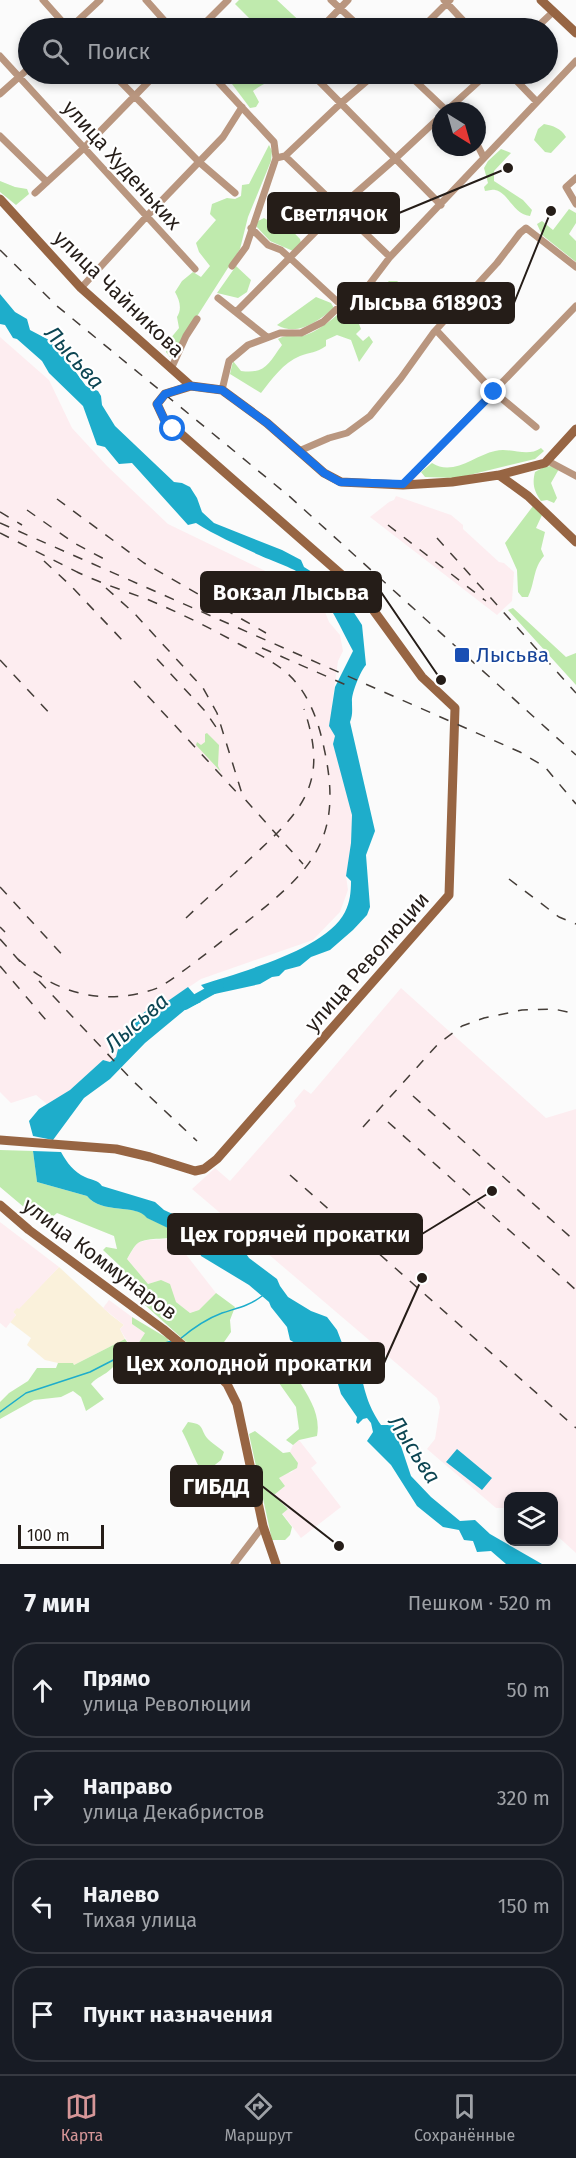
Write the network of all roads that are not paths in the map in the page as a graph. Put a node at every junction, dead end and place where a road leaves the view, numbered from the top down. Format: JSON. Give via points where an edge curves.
{"nodes":[{"id":1,"x":43,"y":0,"type":"edge"},
{"id":2,"x":100,"y":0,"type":"edge"},
{"id":3,"x":146,"y":0,"type":"edge"},
{"id":4,"x":228,"y":0,"type":"edge"},
{"id":5,"x":332,"y":0,"type":"edge"},
{"id":6,"x":348,"y":0,"type":"edge"},
{"id":7,"x":541,"y":0,"type":"edge"},
{"id":8,"x":447,"y":1,"type":"edge"},
{"id":9,"x":340,"y":8,"type":"junction"},
{"id":10,"x":553,"y":12,"type":"junction"},
{"id":11,"x":60,"y":18,"type":"edge"},
{"id":12,"x":80,"y":18,"type":"edge"},
{"id":13,"x":162,"y":18,"type":"edge"},
{"id":14,"x":210,"y":18,"type":"edge"},
{"id":15,"x":330,"y":18,"type":"edge"},
{"id":16,"x":350,"y":18,"type":"edge"},
{"id":17,"x":431,"y":18,"type":"edge"},
{"id":18,"x":461,"y":18,"type":"edge"},
{"id":19,"x":547,"y":18,"type":"edge"},
{"id":20,"x":576,"y":33,"type":"edge"},
{"id":21,"x":0,"y":56,"type":"edge"},
{"id":22,"x":576,"y":62,"type":"edge"},
{"id":23,"x":18,"y":76,"type":"edge"},
{"id":24,"x":18,"y":80,"type":"edge"},
{"id":25,"x":558,"y":80,"type":"edge"},
{"id":26,"x":25,"y":84,"type":"edge"},
{"id":27,"x":123,"y":84,"type":"edge"},
{"id":28,"x":146,"y":84,"type":"edge"},
{"id":29,"x":221,"y":84,"type":"edge"},
{"id":30,"x":321,"y":84,"type":"edge"},
{"id":31,"x":363,"y":84,"type":"edge"},
{"id":32,"x":418,"y":84,"type":"edge"},
{"id":33,"x":476,"y":84,"type":"edge"},
{"id":34,"x":520,"y":84,"type":"edge"},
{"id":35,"x":555,"y":84,"type":"edge"},
{"id":36,"x":0,"y":94,"type":"edge"},
{"id":37,"x":134,"y":95,"type":"junction"},
{"id":38,"x":435,"y":102,"type":"edge"},
{"id":39,"x":456,"y":102,"type":"edge"},
{"id":40,"x":537,"y":102,"type":"junction"},
{"id":41,"x":340,"y":104,"type":"junction"},
{"id":42,"x":242,"y":107,"type":"junction"},
{"id":43,"x":432,"y":124,"type":"edge"},
{"id":44,"x":0,"y":136,"type":"edge"},
{"id":45,"x":84,"y":148,"type":"junction"},
{"id":46,"x":285,"y":156,"type":"junction"},
{"id":47,"x":276,"y":158,"type":"junction"},
{"id":48,"x":396,"y":158,"type":"junction"},
{"id":49,"x":484,"y":158,"type":"joint"},
{"id":50,"x":199,"y":162,"type":"junction"},
{"id":51,"x":576,"y":178,"type":"edge"},
{"id":52,"x":47,"y":182,"type":"junction"},
{"id":53,"x":35,"y":193,"type":"dead end"},
{"id":54,"x":234,"y":193,"type":"dead end"},
{"id":55,"x":0,"y":199,"type":"edge"},
{"id":56,"x":576,"y":204,"type":"edge"},
{"id":57,"x":441,"y":205,"type":"junction"},
{"id":58,"x":340,"y":207,"type":"junction"},
{"id":59,"x":146,"y":216,"type":"junction"},
{"id":60,"x":251,"y":228,"type":"junction"},
{"id":61,"x":390,"y":257,"type":"junction"},
{"id":62,"x":290,"y":258,"type":"junction"},
{"id":63,"x":232,"y":266,"type":"dead end"},
{"id":64,"x":576,"y":267,"type":"edge"},
{"id":65,"x":195,"y":269,"type":"dead end"},
{"id":66,"x":81,"y":288,"type":"junction"},
{"id":67,"x":218,"y":297,"type":"dead end"},
{"id":68,"x":341,"y":305,"type":"junction"},
{"id":69,"x":576,"y":306,"type":"edge"},
{"id":70,"x":237,"y":311,"type":"junction"},
{"id":71,"x":197,"y":319,"type":"dead end"},
{"id":72,"x":436,"y":330,"type":"junction"},
{"id":73,"x":267,"y":337,"type":"junction"},
{"id":74,"x":171,"y":369,"type":"junction"},
{"id":75,"x":190,"y":386,"type":"junction"},
{"id":76,"x":222,"y":390,"type":"junction"},
{"id":77,"x":494,"y":392,"type":"junction"},
{"id":78,"x":536,"y":427,"type":"dead end"},
{"id":79,"x":576,"y":429,"type":"edge"},
{"id":80,"x":299,"y":451,"type":"junction"},
{"id":81,"x":548,"y":461,"type":"junction"},
{"id":82,"x":499,"y":475,"type":"junction"},
{"id":83,"x":576,"y":476,"type":"edge"},
{"id":84,"x":403,"y":484,"type":"junction"},
{"id":85,"x":576,"y":542,"type":"edge"},
{"id":86,"x":4,"y":1141,"type":"edge"},
{"id":87,"x":0,"y":1205,"type":"edge"},
{"id":88,"x":263,"y":1526,"type":"junction"},
{"id":89,"x":234,"y":1564,"type":"edge"},
{"id":90,"x":276,"y":1564,"type":"edge"}],
"edges":[{"from":1,"to":11,"type":"street"},
{"from":2,"to":12,"type":"street"},
{"from":3,"to":13,"type":"street"},
{"from":4,"to":14,"type":"street"},
{"from":5,"to":9,"type":"street"},
{"from":6,"to":9,"type":"street"},
{"from":7,"to":10,"type":"street"},
{"from":8,"to":17,"type":"street"},
{"from":8,"to":18,"type":"street"},
{"from":9,"to":15,"type":"street"},
{"from":9,"to":16,"type":"street"},
{"from":10,"to":19,"type":"street"},
{"from":10,"to":20,"type":"street"},
{"from":21,"to":23,"type":"street","name":"улица Худеньких"},
{"from":22,"to":25,"type":"street"},
{"from":24,"to":36,"type":"street"},
{"from":26,"to":45,"type":"street","name":"улица Худеньких"},
{"from":27,"to":37,"type":"street"},
{"from":28,"to":37,"type":"street"},
{"from":29,"to":42,"type":"street"},
{"from":30,"to":41,"type":"street"},
{"from":31,"to":41,"type":"street"},
{"from":32,"to":38,"type":"street"},
{"from":33,"to":39,"type":"street"},
{"from":34,"to":40,"type":"street"},
{"from":35,"to":40,"type":"street"},
{"from":37,"to":45,"type":"street"},
{"from":37,"to":50,"type":"street"},
{"from":40,"to":49,"type":"street"},
{"from":41,"to":46,"type":"street"},
{"from":41,"to":48,"type":"street"},
{"from":42,"to":47,"type":"street","via":[[274,142]]},
{"from":42,"to":50,"type":"street","via":[[224,137]]},
{"from":43,"to":48,"type":"street"},
{"from":44,"to":52,"type":"street"},
{"from":45,"to":52,"type":"street"},
{"from":45,"to":59,"type":"street","name":"улица Худеньких"},
{"from":46,"to":47,"type":"street"},
{"from":46,"to":58,"type":"street"},
{"from":47,"to":60,"type":"street"},
{"from":48,"to":57,"type":"street"},
{"from":48,"to":58,"type":"street"},
{"from":49,"to":57,"type":"street"},
{"from":50,"to":54,"type":"street"},
{"from":50,"to":59,"type":"street"},
{"from":51,"to":56,"type":"street","via":[[566,188]]},
{"from":52,"to":53,"type":"street"},
{"from":55,"to":66,"type":"street","name":"улица Чайникова"},
{"from":57,"to":61,"type":"street"},
{"from":58,"to":61,"type":"street"},
{"from":58,"to":62,"type":"street"},
{"from":59,"to":65,"type":"street","name":"улица Худеньких"},
{"from":59,"to":66,"type":"street"},
{"from":60,"to":62,"type":"street","via":[[268,245]]},
{"from":60,"to":63,"type":"street","via":[[246,247]]},
{"from":61,"to":68,"type":"street","via":[[368,286]]},
{"from":62,"to":68,"type":"street"},
{"from":62,"to":70,"type":"street"},
{"from":64,"to":72,"type":"street","via":[[526,228]]},
{"from":66,"to":74,"type":"street","name":"улица Чайникова"},
{"from":67,"to":70,"type":"street"},
{"from":68,"to":73,"type":"street","via":[[323,322],[301,333]]},
{"from":69,"to":77,"type":"street"},
{"from":70,"to":73,"type":"street"},
{"from":71,"to":74,"type":"street"},
{"from":72,"to":77,"type":"street"},
{"from":72,"to":80,"type":"street","via":[[370,416],[347,434]]},
{"from":73,"to":76,"type":"street","via":[[248,345],[229,361]]},
{"from":74,"to":75,"type":"street","name":"улица Чайникова"},
{"from":75,"to":76,"type":"street"},
{"from":75,"to":86,"type":"street","name":"улица Революции","via":[[165,394],[157,404],[164,419],[351,583],[422,677],[455,708],[449,895],[210,1166],[195,1171],[126,1151]]},
{"from":76,"to":80,"type":"street"},
{"from":77,"to":78,"type":"street"},
{"from":77,"to":84,"type":"street"},
{"from":79,"to":81,"type":"street"},
{"from":80,"to":84,"type":"street","via":[[340,482]]},
{"from":81,"to":82,"type":"street"},
{"from":81,"to":83,"type":"street"},
{"from":82,"to":84,"type":"street"},
{"from":82,"to":85,"type":"street","via":[[528,496]]},
{"from":87,"to":88,"type":"street","name":"улица Коммунаров","via":[[216,1373],[234,1395]]},
{"from":88,"to":89,"type":"street"},
{"from":88,"to":90,"type":"street","name":"улица Коммунаров"}]}
